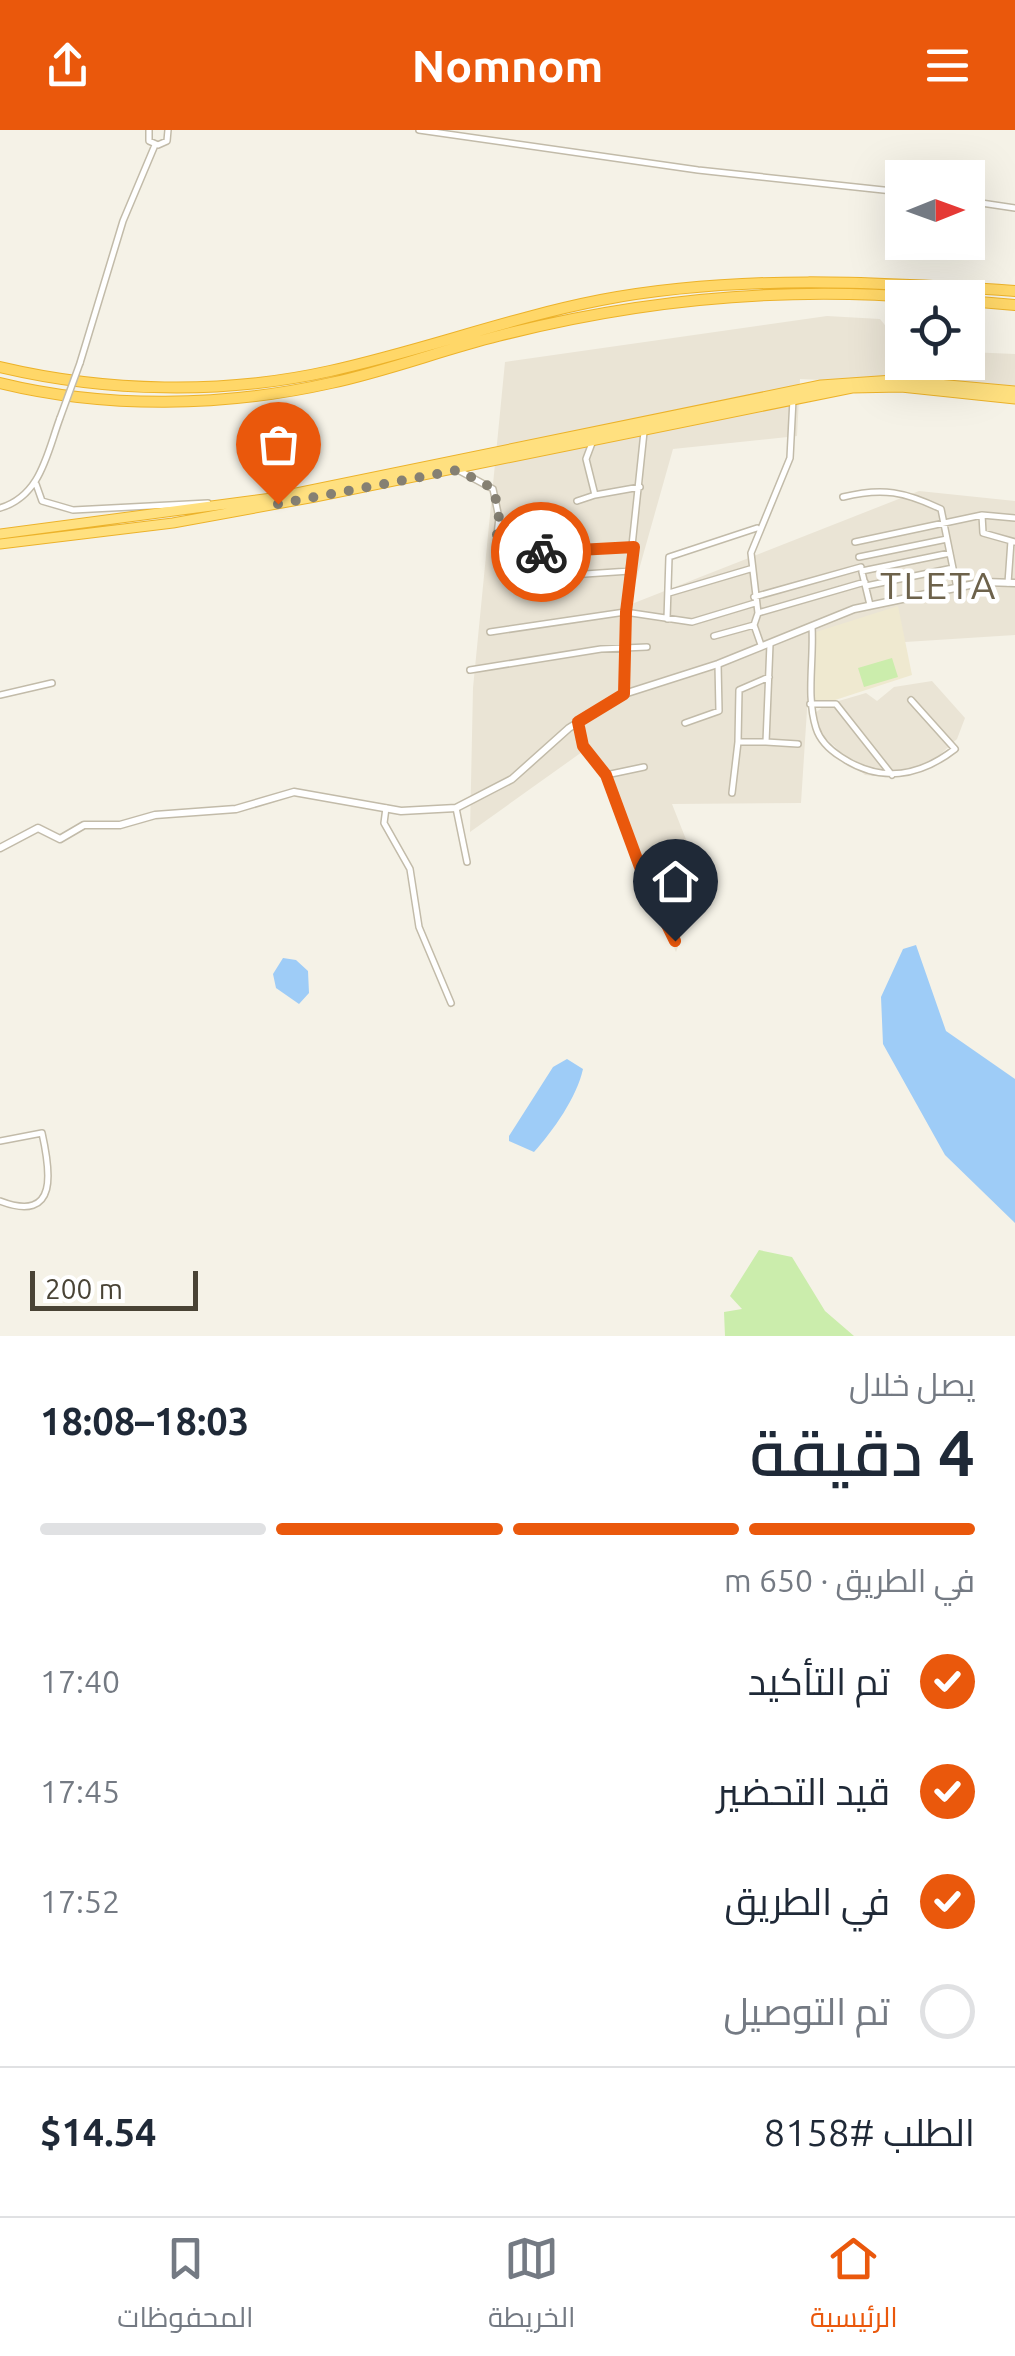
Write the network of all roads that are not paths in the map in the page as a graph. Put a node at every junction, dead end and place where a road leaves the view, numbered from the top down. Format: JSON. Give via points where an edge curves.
{"nodes":[{"id":1,"x":148,"y":130,"type":"edge"},
{"id":2,"x":168,"y":130,"type":"edge"},
{"id":3,"x":419,"y":130,"type":"edge"},
{"id":4,"x":155,"y":145,"type":"junction"},
{"id":5,"x":885,"y":190,"type":"edge"},
{"id":6,"x":985,"y":204,"type":"edge"},
{"id":7,"x":1015,"y":208,"type":"edge"},
{"id":8,"x":1015,"y":291,"type":"edge"},
{"id":9,"x":885,"y":294,"type":"edge"},
{"id":10,"x":985,"y":302,"type":"edge"},
{"id":11,"x":1015,"y":304,"type":"edge"},
{"id":12,"x":0,"y":367,"type":"edge"},
{"id":13,"x":0,"y":383,"type":"edge"},
{"id":14,"x":1015,"y":395,"type":"edge"},
{"id":15,"x":792,"y":399,"type":"junction"},
{"id":16,"x":644,"y":432,"type":"junction"},
{"id":17,"x":592,"y":443,"type":"junction"},
{"id":18,"x":458,"y":470,"type":"junction"},
{"id":19,"x":36,"y":484,"type":"junction"},
{"id":20,"x":640,"y":487,"type":"junction"},
{"id":21,"x":594,"y":495,"type":"junction"},
{"id":22,"x":843,"y":497,"type":"dead end"},
{"id":23,"x":577,"y":501,"type":"dead end"},
{"id":24,"x":235,"y":504,"type":"junction"},
{"id":25,"x":0,"y":508,"type":"edge"},
{"id":26,"x":982,"y":514,"type":"junction"},
{"id":27,"x":1015,"y":518,"type":"edge"},
{"id":28,"x":944,"y":523,"type":"junction"},
{"id":29,"x":757,"y":528,"type":"junction"},
{"id":30,"x":0,"y":534,"type":"edge"},
{"id":31,"x":947,"y":539,"type":"junction"},
{"id":32,"x":1013,"y":542,"type":"edge"},
{"id":33,"x":0,"y":544,"type":"edge"},
{"id":34,"x":634,"y":547,"type":"junction"},
{"id":35,"x":950,"y":553,"type":"junction"},
{"id":36,"x":858,"y":556,"type":"junction"},
{"id":37,"x":953,"y":568,"type":"junction"},
{"id":38,"x":750,"y":569,"type":"junction"},
{"id":39,"x":862,"y":569,"type":"junction"},
{"id":40,"x":630,"y":571,"type":"junction"},
{"id":41,"x":540,"y":577,"type":"dead end"},
{"id":42,"x":1012,"y":583,"type":"edge"},
{"id":43,"x":865,"y":584,"type":"junction"},
{"id":44,"x":957,"y":588,"type":"junction"},
{"id":45,"x":669,"y":594,"type":"junction"},
{"id":46,"x":754,"y":600,"type":"junction"},
{"id":47,"x":870,"y":605,"type":"junction"},
{"id":48,"x":626,"y":612,"type":"junction"},
{"id":49,"x":758,"y":613,"type":"junction"},
{"id":50,"x":668,"y":619,"type":"junction"},
{"id":51,"x":754,"y":624,"type":"junction"},
{"id":52,"x":812,"y":624,"type":"junction"},
{"id":53,"x":490,"y":632,"type":"dead end"},
{"id":54,"x":714,"y":636,"type":"dead end"},
{"id":55,"x":765,"y":643,"type":"junction"},
{"id":56,"x":624,"y":646,"type":"junction"},
{"id":57,"x":646,"y":647,"type":"dead end"},
{"id":58,"x":718,"y":664,"type":"junction"},
{"id":59,"x":470,"y":670,"type":"dead end"},
{"id":60,"x":769,"y":676,"type":"junction"},
{"id":61,"x":52,"y":683,"type":"dead end"},
{"id":62,"x":0,"y":694,"type":"edge"},
{"id":63,"x":624,"y":694,"type":"junction"},
{"id":64,"x":911,"y":700,"type":"dead end"},
{"id":65,"x":810,"y":704,"type":"junction"},
{"id":66,"x":578,"y":722,"type":"junction"},
{"id":67,"x":685,"y":723,"type":"dead end"},
{"id":68,"x":738,"y":742,"type":"junction"},
{"id":69,"x":766,"y":742,"type":"junction"},
{"id":70,"x":798,"y":744,"type":"dead end"},
{"id":71,"x":644,"y":767,"type":"dead end"},
{"id":72,"x":892,"y":774,"type":"junction"},
{"id":73,"x":606,"y":775,"type":"junction"},
{"id":74,"x":732,"y":792,"type":"dead end"},
{"id":75,"x":386,"y":808,"type":"junction"},
{"id":76,"x":456,"y":808,"type":"junction"},
{"id":77,"x":0,"y":848,"type":"edge"},
{"id":78,"x":467,"y":862,"type":"dead end"},
{"id":79,"x":675,"y":941,"type":"dead end"},
{"id":80,"x":451,"y":1002,"type":"dead end"},
{"id":81,"x":0,"y":1141,"type":"edge"},
{"id":82,"x":0,"y":1201,"type":"edge"}],
"edges":[{"from":1,"to":4,"type":"street"},
{"from":2,"to":4,"type":"street","via":[[167,140]]},
{"from":3,"to":5,"type":"street"},
{"from":4,"to":19,"type":"street","bridge":true,"via":[[119,232]]},
{"from":6,"to":7,"type":"street"},
{"from":8,"to":12,"type":"highway","via":[[864,281],[703,286],[546,311],[332,370],[238,386],[85,382]]},
{"from":9,"to":13,"type":"highway","via":[[744,294],[604,314],[247,398],[128,399]]},
{"from":10,"to":11,"type":"highway"},
{"from":14,"to":15,"type":"highway","via":[[876,387]]},
{"from":14,"to":24,"type":"highway","via":[[893,380],[821,385]]},
{"from":15,"to":16,"type":"highway"},
{"from":15,"to":29,"type":"street","via":[[790,458]]},
{"from":16,"to":17,"type":"highway"},
{"from":16,"to":20,"type":"street"},
{"from":17,"to":18,"type":"highway"},
{"from":17,"to":21,"type":"street","via":[[586,458]]},
{"from":18,"to":33,"type":"highway","via":[[173,523]]},
{"from":18,"to":34,"type":"street","via":[[494,489],[500,555]]},
{"from":19,"to":24,"type":"street","via":[[42,500],[66,509]]},
{"from":19,"to":25,"type":"street"},
{"from":20,"to":21,"type":"street"},
{"from":20,"to":34,"type":"street"},
{"from":21,"to":23,"type":"street"},
{"from":22,"to":28,"type":"street","via":[[899,491],[941,509]]},
{"from":24,"to":30,"type":"highway"},
{"from":26,"to":27,"type":"street"},
{"from":26,"to":28,"type":"street"},
{"from":26,"to":32,"type":"street","via":[[983,533]]},
{"from":28,"to":31,"type":"street"},
{"from":28,"to":36,"type":"street","via":[[854,539]]},
{"from":29,"to":38,"type":"street"},
{"from":29,"to":45,"type":"street","via":[[669,557]]},
{"from":31,"to":35,"type":"street"},
{"from":31,"to":36,"type":"street"},
{"from":32,"to":42,"type":"street"},
{"from":34,"to":40,"type":"street"},
{"from":35,"to":37,"type":"street"},
{"from":35,"to":39,"type":"street"},
{"from":36,"to":39,"type":"street"},
{"from":37,"to":43,"type":"street"},
{"from":37,"to":44,"type":"street"},
{"from":38,"to":45,"type":"street"},
{"from":38,"to":46,"type":"street"},
{"from":39,"to":43,"type":"street"},
{"from":39,"to":46,"type":"street"},
{"from":40,"to":41,"type":"street"},
{"from":40,"to":48,"type":"street"},
{"from":42,"to":44,"type":"street"},
{"from":43,"to":47,"type":"street"},
{"from":43,"to":49,"type":"street"},
{"from":44,"to":47,"type":"street"},
{"from":45,"to":50,"type":"street"},
{"from":46,"to":49,"type":"street"},
{"from":46,"to":50,"type":"street","via":[[692,622]]},
{"from":47,"to":52,"type":"street"},
{"from":48,"to":50,"type":"street"},
{"from":48,"to":53,"type":"street"},
{"from":48,"to":56,"type":"street"},
{"from":49,"to":51,"type":"street"},
{"from":51,"to":54,"type":"street"},
{"from":51,"to":55,"type":"street"},
{"from":52,"to":55,"type":"street"},
{"from":52,"to":65,"type":"street"},
{"from":55,"to":58,"type":"street"},
{"from":55,"to":60,"type":"street"},
{"from":56,"to":57,"type":"street"},
{"from":56,"to":59,"type":"street"},
{"from":56,"to":63,"type":"street"},
{"from":58,"to":63,"type":"street"},
{"from":58,"to":67,"type":"street","via":[[719,710]]},
{"from":60,"to":68,"type":"street","via":[[739,690]]},
{"from":60,"to":69,"type":"street"},
{"from":61,"to":62,"type":"street"},
{"from":63,"to":66,"type":"street"},
{"from":64,"to":72,"type":"street","via":[[958,746],[935,764]]},
{"from":65,"to":72,"type":"street","via":[[836,704]]},
{"from":65,"to":72,"type":"street","via":[[817,734],[831,751],[863,772]]},
{"from":66,"to":73,"type":"street","via":[[583,746]]},
{"from":66,"to":76,"type":"street","via":[[512,778]]},
{"from":68,"to":69,"type":"street"},
{"from":68,"to":74,"type":"street"},
{"from":69,"to":70,"type":"street"},
{"from":71,"to":73,"type":"street"},
{"from":73,"to":79,"type":"street"},
{"from":75,"to":76,"type":"street"},
{"from":75,"to":77,"type":"street","via":[[294,792],[236,809],[84,825],[60,839],[38,828]]},
{"from":75,"to":80,"type":"street","via":[[384,823],[410,869],[419,928]]},
{"from":76,"to":78,"type":"street"},
{"from":81,"to":82,"type":"street","via":[[42,1133],[50,1182],[38,1202]]}]}
